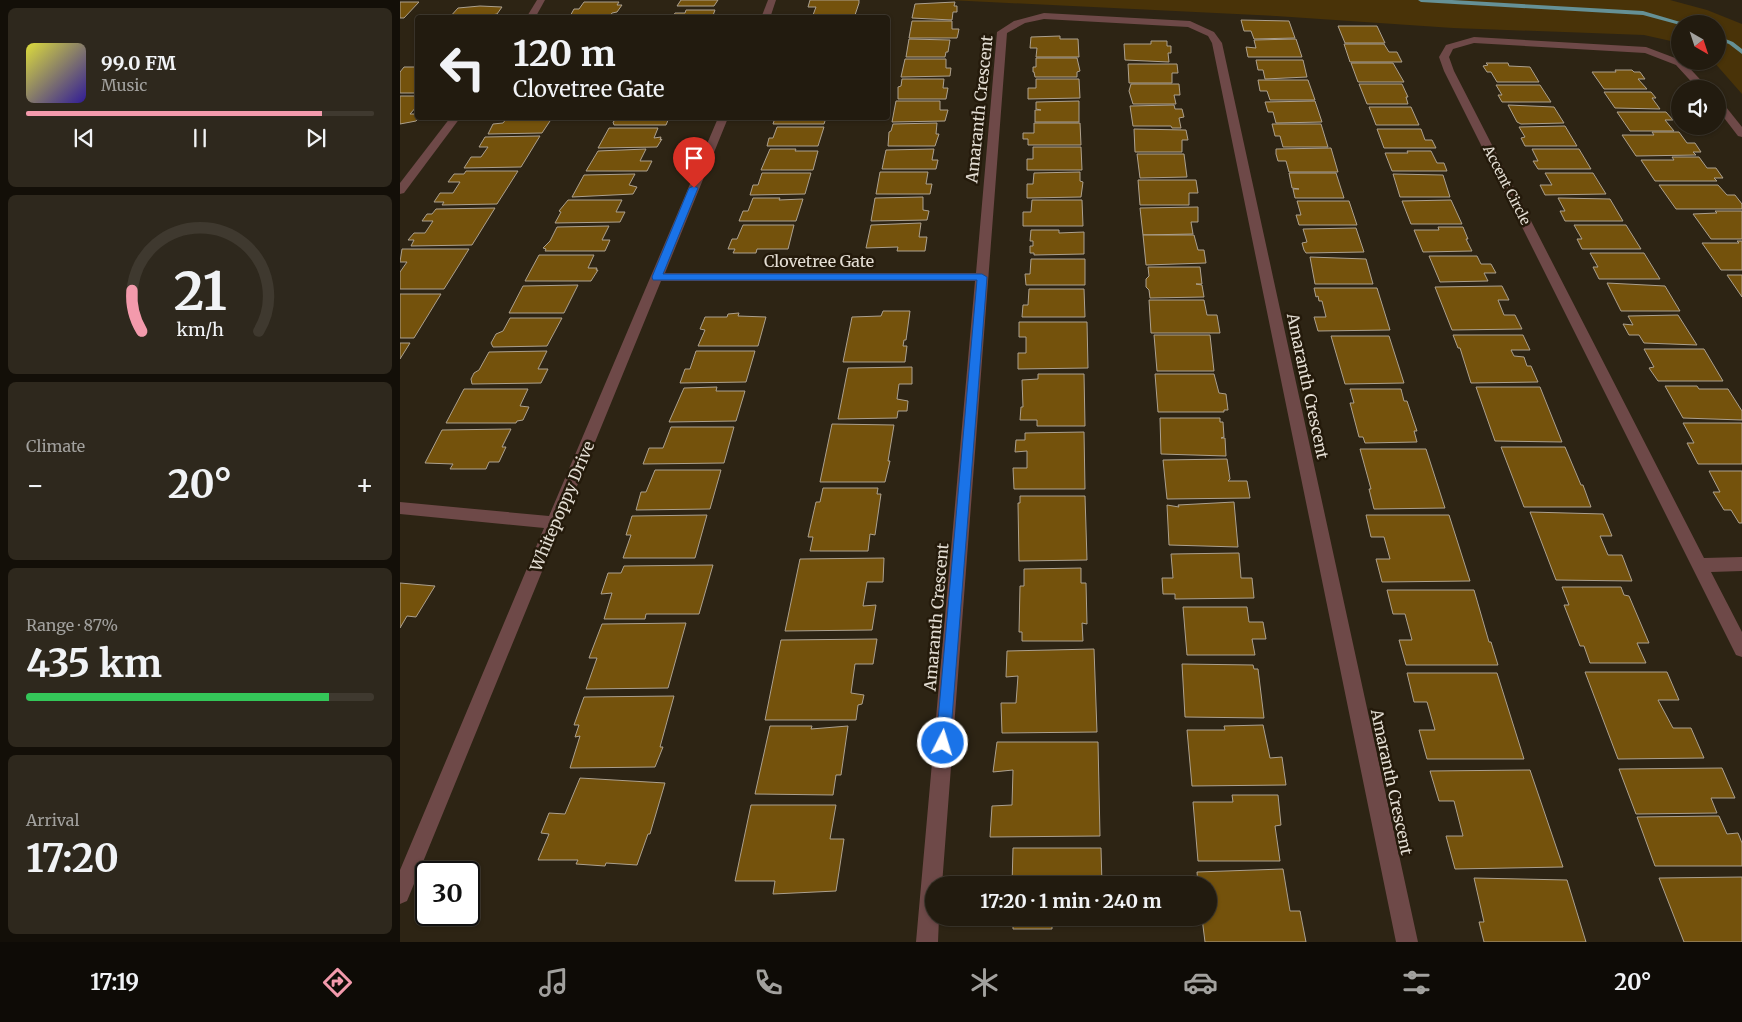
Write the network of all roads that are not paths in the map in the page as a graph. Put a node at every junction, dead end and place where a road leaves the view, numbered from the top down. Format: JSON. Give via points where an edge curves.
{"nodes":[{"id":1,"x":541,"y":0,"type":"edge"},
{"id":2,"x":772,"y":0,"type":"edge"},
{"id":3,"x":532,"y":15,"type":"edge"},
{"id":4,"x":766,"y":15,"type":"edge"},
{"id":5,"x":1697,"y":80,"type":"edge"},
{"id":6,"x":1726,"y":114,"type":"edge"},
{"id":7,"x":453,"y":120,"type":"edge"},
{"id":8,"x":722,"y":120,"type":"edge"},
{"id":9,"x":1742,"y":134,"type":"edge"},
{"id":10,"x":400,"y":191,"type":"edge"},
{"id":11,"x":657,"y":277,"type":"junction"},
{"id":12,"x":982,"y":277,"type":"junction"},
{"id":13,"x":400,"y":508,"type":"edge"},
{"id":14,"x":554,"y":523,"type":"junction"},
{"id":15,"x":1742,"y":564,"type":"edge"},
{"id":16,"x":1699,"y":565,"type":"junction"},
{"id":17,"x":1742,"y":649,"type":"edge"},
{"id":18,"x":400,"y":894,"type":"edge"},
{"id":19,"x":927,"y":942,"type":"edge"},
{"id":20,"x":1408,"y":942,"type":"edge"}],
"edges":[{"from":1,"to":3,"type":"street"},
{"from":2,"to":4,"type":"street"},
{"from":5,"to":16,"type":"street","name":"Accent Circle","via":[[1679,63],[1646,50],[1474,40],[1449,47],[1444,57]]},
{"from":6,"to":9,"type":"street"},
{"from":7,"to":10,"type":"street"},
{"from":8,"to":11,"type":"street","name":"Whitepoppy Drive"},
{"from":11,"to":12,"type":"street","name":"Clovetree Gate"},
{"from":11,"to":14,"type":"street","name":"Whitepoppy Drive"},
{"from":12,"to":19,"type":"street","name":"Amaranth Crescent"},
{"from":12,"to":20,"type":"street","name":"Amaranth Crescent","via":[[1002,32],[1022,20],[1044,16],[1190,24],[1211,34],[1222,63]]},
{"from":13,"to":14,"type":"street"},
{"from":14,"to":18,"type":"street","name":"Whitepoppy Drive"},
{"from":15,"to":16,"type":"street"},
{"from":16,"to":17,"type":"street","name":"Accent Circle"}]}
